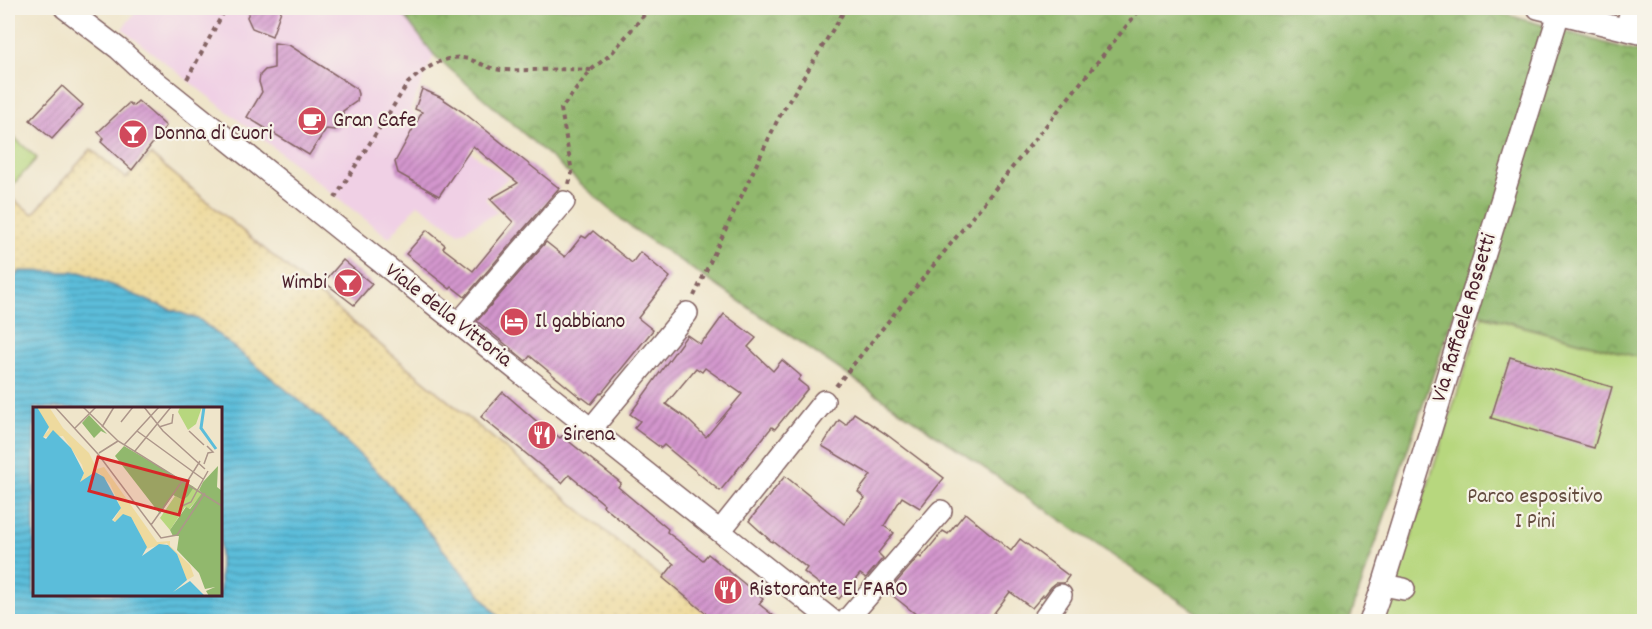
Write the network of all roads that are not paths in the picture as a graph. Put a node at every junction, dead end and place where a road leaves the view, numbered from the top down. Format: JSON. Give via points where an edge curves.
{"nodes":[{"id":1,"x":65,"y":8,"type":"edge"},
{"id":2,"x":1538,"y":8,"type":"edge"},
{"id":3,"x":1632,"y":8,"type":"edge"},
{"id":4,"x":1559,"y":13,"type":"junction"},
{"id":5,"x":1635,"y":31,"type":"edge"},
{"id":6,"x":564,"y":202,"type":"road end"},
{"id":7,"x":687,"y":313,"type":"road end"},
{"id":8,"x":458,"y":324,"type":"junction"},
{"id":9,"x":824,"y":401,"type":"road end"},
{"id":10,"x":591,"y":429,"type":"junction"},
{"id":11,"x":941,"y":511,"type":"dead end"},
{"id":12,"x":720,"y":531,"type":"junction"},
{"id":13,"x":1383,"y":585,"type":"junction"},
{"id":14,"x":1404,"y":589,"type":"dead end"},
{"id":15,"x":1061,"y":595,"type":"dead end"},
{"id":16,"x":834,"y":621,"type":"edge"},
{"id":17,"x":845,"y":621,"type":"edge"},
{"id":18,"x":1042,"y":621,"type":"edge"},
{"id":19,"x":1370,"y":621,"type":"edge"}],
"edges":[{"from":1,"to":8,"type":"street","name":"Viale della Vittoria"},
{"from":2,"to":4,"type":"street"},
{"from":3,"to":5,"type":"street"},
{"from":4,"to":5,"type":"street"},
{"from":4,"to":13,"type":"street","name":"Via Raffaele Rossetti"},
{"from":6,"to":8,"type":"street"},
{"from":7,"to":10,"type":"street"},
{"from":8,"to":10,"type":"street","name":"Viale della Vittoria"},
{"from":9,"to":12,"type":"street"},
{"from":10,"to":12,"type":"street","name":"Viale della Vittoria"},
{"from":11,"to":17,"type":"street"},
{"from":12,"to":16,"type":"street","name":"Viale della Vittoria"},
{"from":13,"to":14,"type":"street"},
{"from":13,"to":19,"type":"street","name":"Via Raffaele Rossetti"},
{"from":15,"to":18,"type":"street"}]}
